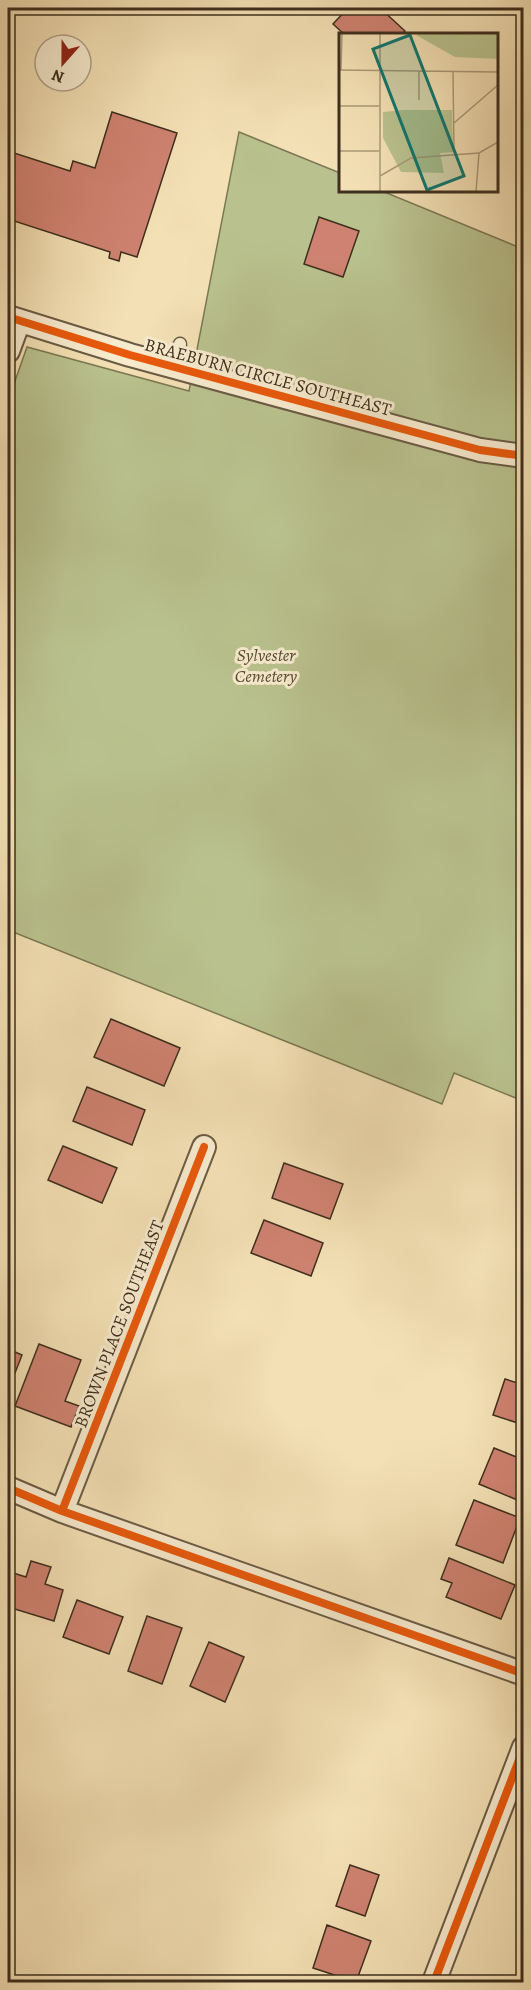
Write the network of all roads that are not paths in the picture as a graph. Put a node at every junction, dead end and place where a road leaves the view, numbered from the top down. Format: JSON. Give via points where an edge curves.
{"nodes":[{"id":1,"x":13,"y":319,"type":"edge"},
{"id":2,"x":180,"y":344,"type":"dead end"},
{"id":3,"x":8,"y":351,"type":"edge"},
{"id":4,"x":176,"y":368,"type":"junction"},
{"id":5,"x":524,"y":456,"type":"edge"},
{"id":6,"x":204,"y":1147,"type":"dead end"},
{"id":7,"x":8,"y":1488,"type":"edge"},
{"id":8,"x":62,"y":1511,"type":"junction"},
{"id":9,"x":524,"y":1674,"type":"edge"},
{"id":10,"x":524,"y":1747,"type":"edge"},
{"id":11,"x":434,"y":1983,"type":"edge"}],
"edges":[{"from":1,"to":3,"type":"street"},
{"from":1,"to":4,"type":"street","name":"BRAEBURN CIRCLE SOUTHEAST"},
{"from":2,"to":4,"type":"lane"},
{"from":4,"to":5,"type":"street","name":"BRAEBURN CIRCLE SOUTHEAST","via":[[480,450]]},
{"from":6,"to":8,"type":"street","name":"BROWN PLACE SOUTHEAST"},
{"from":7,"to":8,"type":"street"},
{"from":8,"to":9,"type":"street"},
{"from":10,"to":11,"type":"street"}]}
